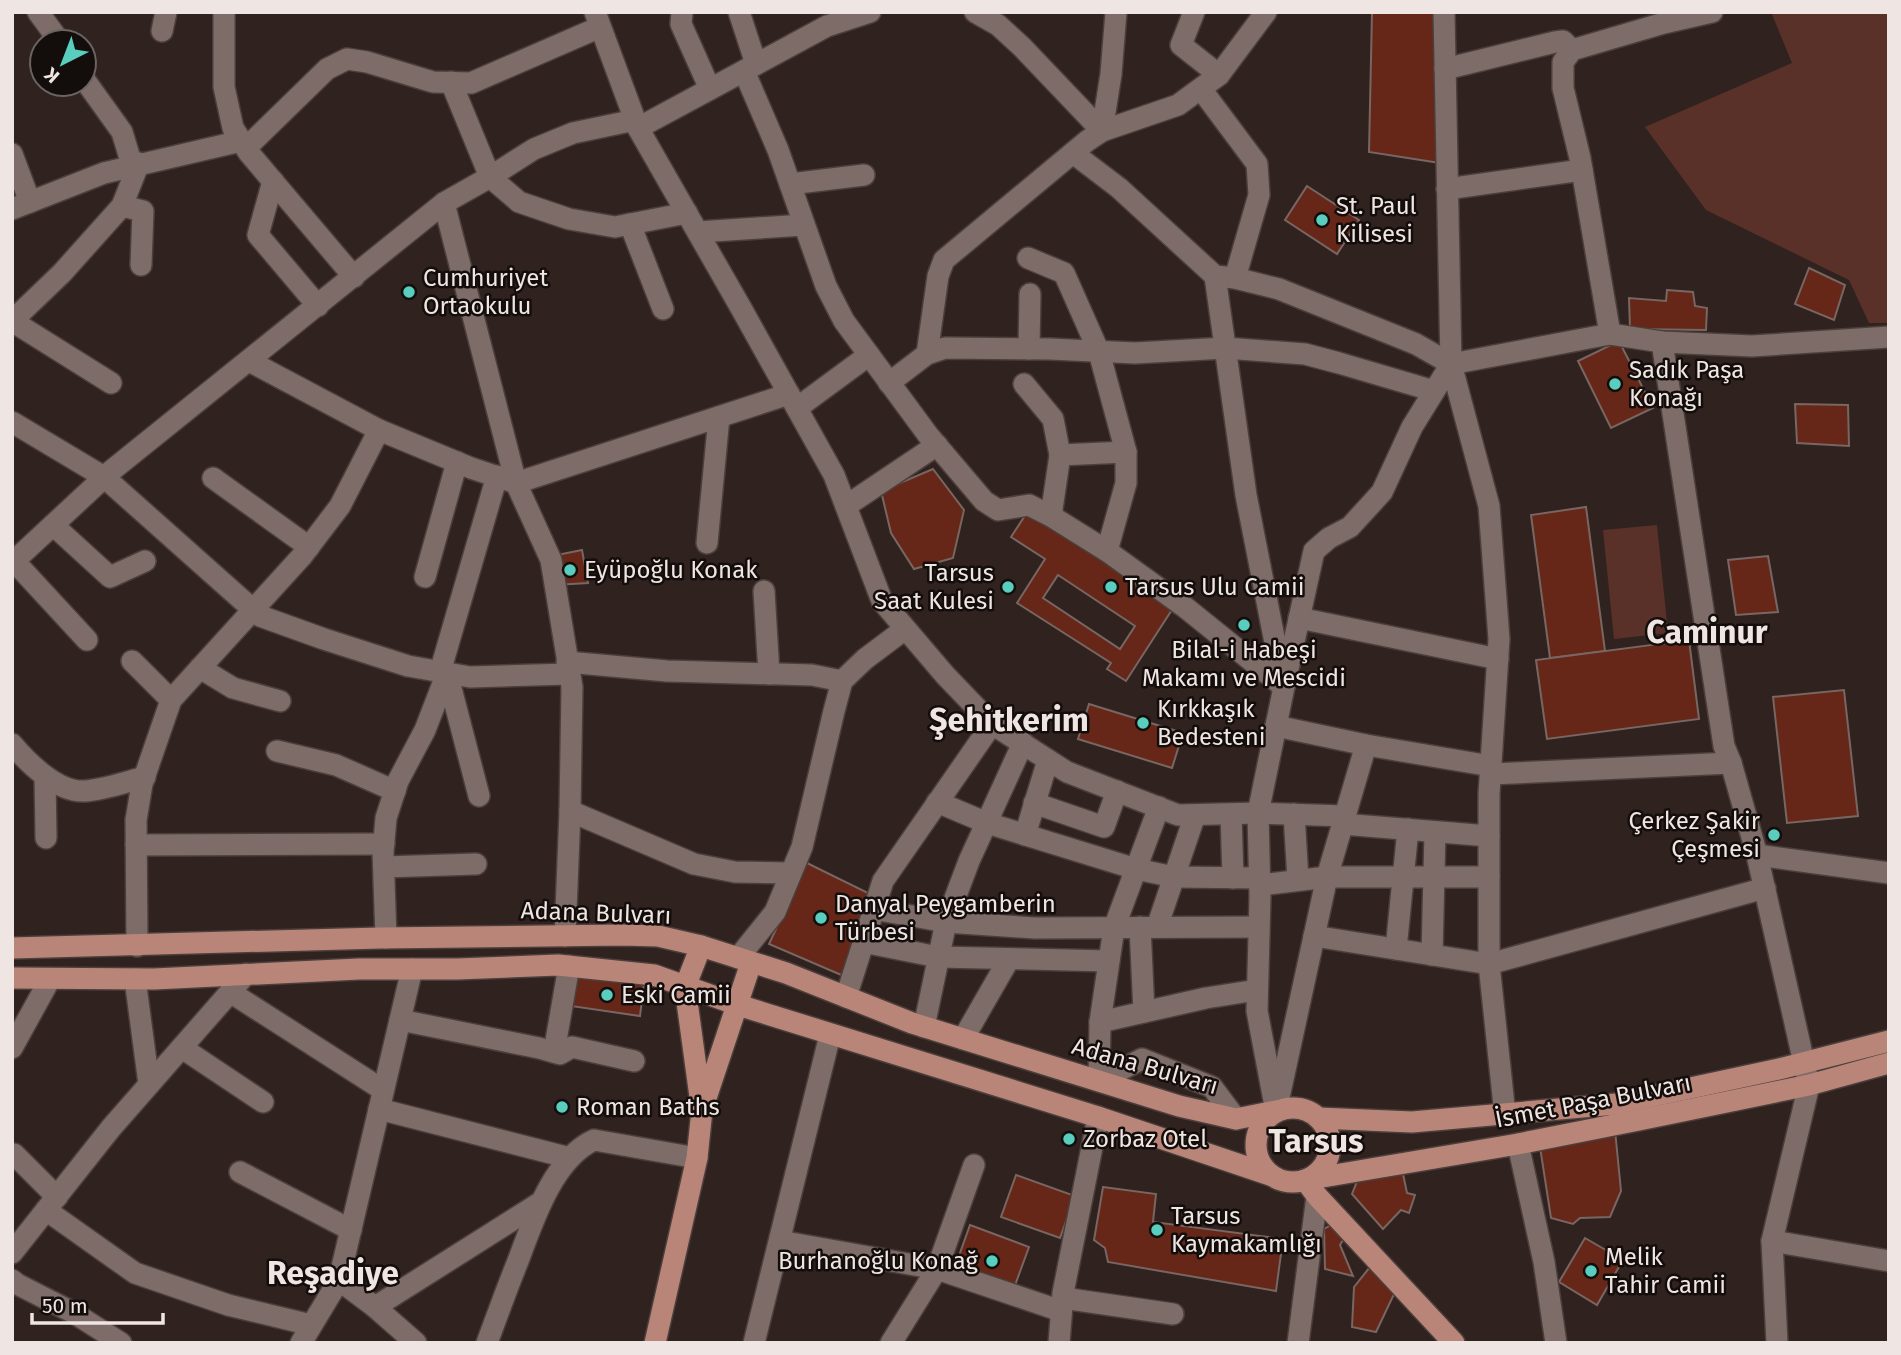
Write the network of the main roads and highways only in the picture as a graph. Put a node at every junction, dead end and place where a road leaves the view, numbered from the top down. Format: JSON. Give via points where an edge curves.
{"nodes":[{"id":1,"x":701,"y":946,"type":"junction"},
{"id":2,"x":12,"y":948,"type":"edge"},
{"id":3,"x":745,"y":961,"type":"junction"},
{"id":4,"x":12,"y":978,"type":"edge"},
{"id":5,"x":685,"y":987,"type":"junction"},
{"id":6,"x":738,"y":1005,"type":"junction"},
{"id":7,"x":1889,"y":1041,"type":"edge"},
{"id":8,"x":1889,"y":1063,"type":"edge"},
{"id":9,"x":702,"y":1110,"type":"junction"},
{"id":10,"x":1276,"y":1111,"type":"junction"},
{"id":11,"x":1318,"y":1118,"type":"junction"},
{"id":12,"x":1270,"y":1175,"type":"junction"},
{"id":13,"x":1311,"y":1188,"type":"junction"},
{"id":14,"x":655,"y":1343,"type":"edge"},
{"id":15,"x":1454,"y":1343,"type":"edge"}],
"edges":[{"from":1,"to":2,"type":"main road","name":"Adana Bulvarı","via":[[658,936],[565,936]]},
{"from":1,"to":3,"type":"main road","name":"Adana Bulvarı"},
{"from":1,"to":5,"type":"main road"},
{"from":3,"to":6,"type":"main road"},
{"from":3,"to":10,"type":"main road","name":"Adana Bulvarı","via":[[924,1027],[1179,1106],[1236,1119]]},
{"from":4,"to":5,"type":"main road","via":[[135,979],[569,966],[654,975]]},
{"from":5,"to":6,"type":"main road"},
{"from":5,"to":9,"type":"main road"},
{"from":6,"to":9,"type":"main road"},
{"from":6,"to":12,"type":"main road"},
{"from":7,"to":11,"type":"main road","via":[[1616,1104],[1412,1122]]},
{"from":8,"to":13,"type":"main road","name":"İsmet Paşa Bulvarı","via":[[1809,1085]]},
{"from":9,"to":14,"type":"main road","via":[[697,1158]]},
{"from":10,"to":11,"type":"main road","via":[[1301,1108]]},
{"from":10,"to":12,"type":"main road","via":[[1258,1129],[1255,1141],[1261,1166]]},
{"from":11,"to":13,"type":"main road","via":[[1327,1131],[1329,1154]]},
{"from":12,"to":13,"type":"main road"},
{"from":13,"to":15,"type":"main road"}]}
